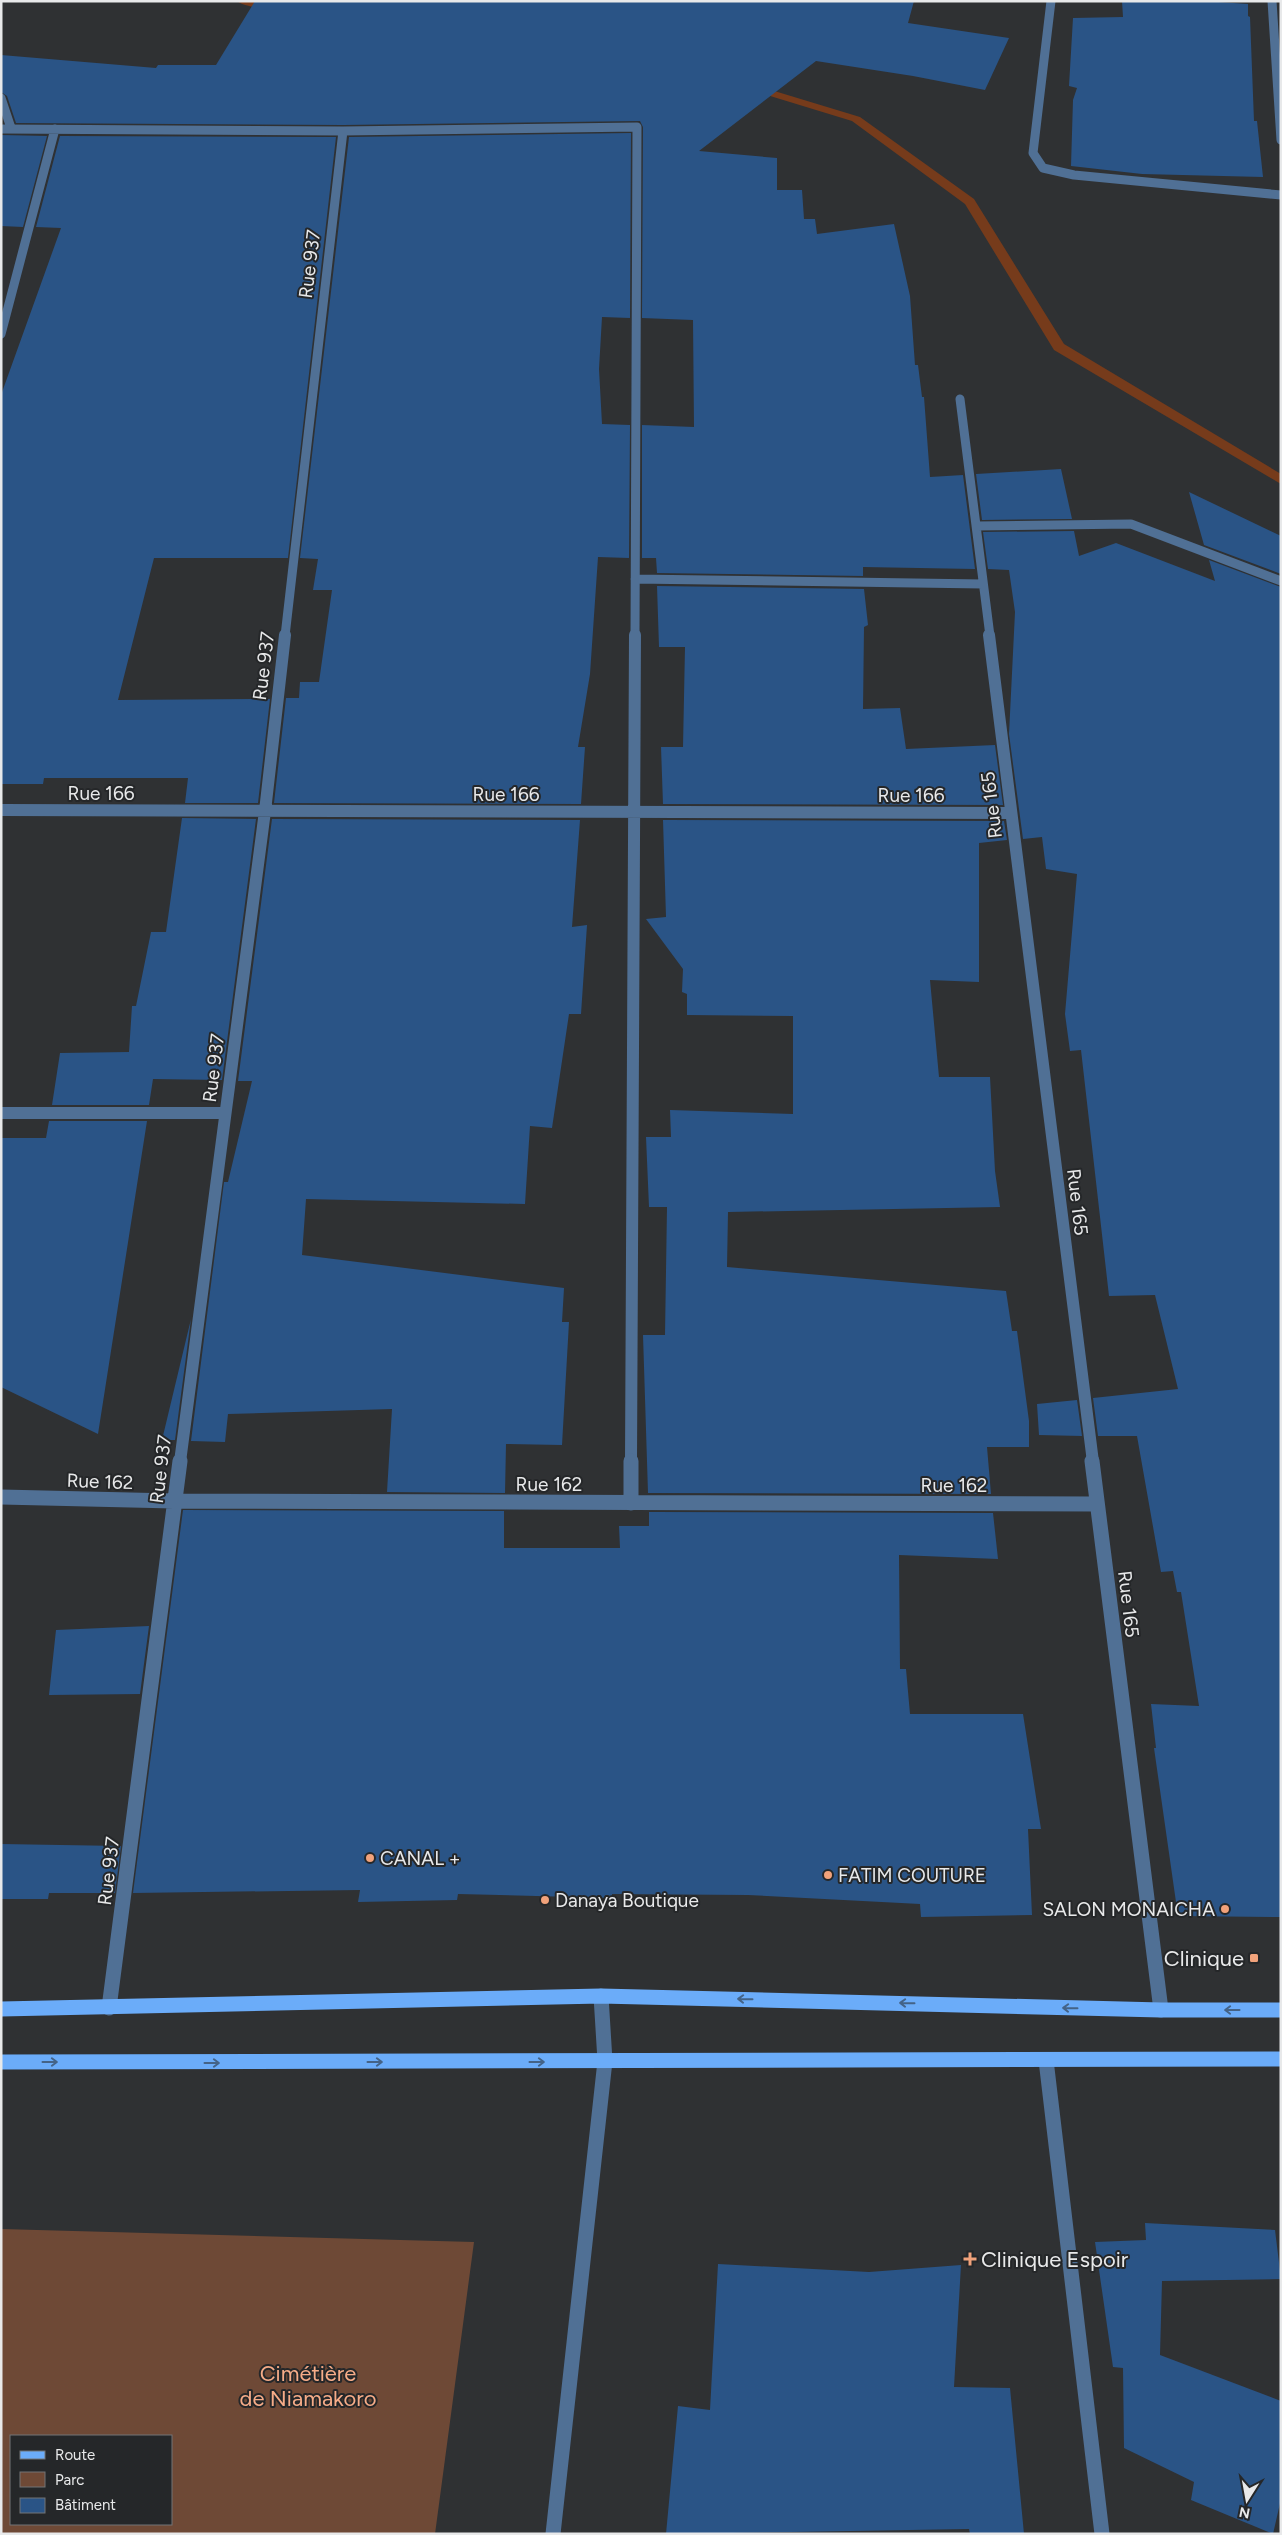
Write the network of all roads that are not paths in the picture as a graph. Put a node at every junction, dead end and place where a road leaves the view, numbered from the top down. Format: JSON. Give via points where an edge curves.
{"nodes":[{"id":1,"x":1051,"y":1,"type":"edge"},
{"id":2,"x":1272,"y":1,"type":"edge"},
{"id":3,"x":1,"y":98,"type":"edge"},
{"id":4,"x":11,"y":128,"type":"junction"},
{"id":5,"x":1,"y":129,"type":"edge"},
{"id":6,"x":55,"y":129,"type":"junction"},
{"id":7,"x":343,"y":131,"type":"junction"},
{"id":8,"x":1281,"y":140,"type":"edge"},
{"id":9,"x":1281,"y":195,"type":"edge"},
{"id":10,"x":1,"y":334,"type":"edge"},
{"id":11,"x":960,"y":399,"type":"dead end"},
{"id":12,"x":976,"y":526,"type":"junction"},
{"id":13,"x":635,"y":579,"type":"junction"},
{"id":14,"x":1281,"y":581,"type":"edge"},
{"id":15,"x":983,"y":584,"type":"junction"},
{"id":16,"x":1,"y":810,"type":"edge"},
{"id":17,"x":265,"y":811,"type":"junction"},
{"id":18,"x":634,"y":812,"type":"junction"},
{"id":19,"x":1011,"y":813,"type":"junction"},
{"id":20,"x":1,"y":1112,"type":"edge"},
{"id":21,"x":226,"y":1113,"type":"junction"},
{"id":22,"x":1,"y":1496,"type":"edge"},
{"id":23,"x":174,"y":1502,"type":"junction"},
{"id":24,"x":631,"y":1503,"type":"junction"},
{"id":25,"x":1097,"y":1504,"type":"junction"},
{"id":26,"x":601,"y":1996,"type":"junction"},
{"id":27,"x":109,"y":2008,"type":"junction"},
{"id":28,"x":1,"y":2009,"type":"edge"},
{"id":29,"x":1161,"y":2010,"type":"junction"},
{"id":30,"x":1281,"y":2010,"type":"edge"},
{"id":31,"x":1281,"y":2059,"type":"edge"},
{"id":32,"x":1046,"y":2060,"type":"junction"},
{"id":33,"x":1,"y":2062,"type":"edge"},
{"id":34,"x":605,"y":2062,"type":"junction"},
{"id":35,"x":553,"y":2534,"type":"edge"},
{"id":36,"x":1102,"y":2534,"type":"edge"}],
"edges":[{"from":1,"to":9,"type":"street","via":[[1034,154],[1043,168],[1074,175]]},
{"from":2,"to":8,"type":"street"},
{"from":3,"to":4,"type":"street"},
{"from":4,"to":5,"type":"street"},
{"from":4,"to":6,"type":"street"},
{"from":6,"to":7,"type":"street"},
{"from":6,"to":10,"type":"street"},
{"from":7,"to":13,"type":"street","via":[[637,127]]},
{"from":7,"to":17,"type":"street","name":"Rue 937"},
{"from":11,"to":12,"type":"street","name":"Rue 165"},
{"from":12,"to":14,"type":"street","via":[[1088,522],[1131,524]]},
{"from":12,"to":15,"type":"street","name":"Rue 165"},
{"from":13,"to":15,"type":"street"},
{"from":13,"to":18,"type":"street"},
{"from":15,"to":19,"type":"street","name":"Rue 165"},
{"from":16,"to":17,"type":"street","name":"Rue 166"},
{"from":17,"to":18,"type":"street","name":"Rue 166"},
{"from":17,"to":21,"type":"street","name":"Rue 937"},
{"from":18,"to":19,"type":"street","name":"Rue 166"},
{"from":18,"to":24,"type":"street"},
{"from":19,"to":25,"type":"street","name":"Rue 165"},
{"from":20,"to":21,"type":"street"},
{"from":21,"to":23,"type":"street","name":"Rue 937"},
{"from":22,"to":23,"type":"street","name":"Rue 162"},
{"from":23,"to":24,"type":"street","name":"Rue 162"},
{"from":23,"to":27,"type":"street","name":"Rue 937"},
{"from":24,"to":25,"type":"street","name":"Rue 162"},
{"from":25,"to":29,"type":"street","name":"Rue 165"},
{"from":26,"to":27,"type":"main road"},
{"from":29,"to":26,"type":"main road","one_way":true},
{"from":26,"to":34,"type":"street"},
{"from":27,"to":28,"type":"main road"},
{"from":30,"to":29,"type":"main road","one_way":true},
{"from":31,"to":32,"type":"main road"},
{"from":32,"to":34,"type":"main road"},
{"from":32,"to":36,"type":"street"},
{"from":33,"to":34,"type":"main road","one_way":true},
{"from":34,"to":35,"type":"street"}]}
